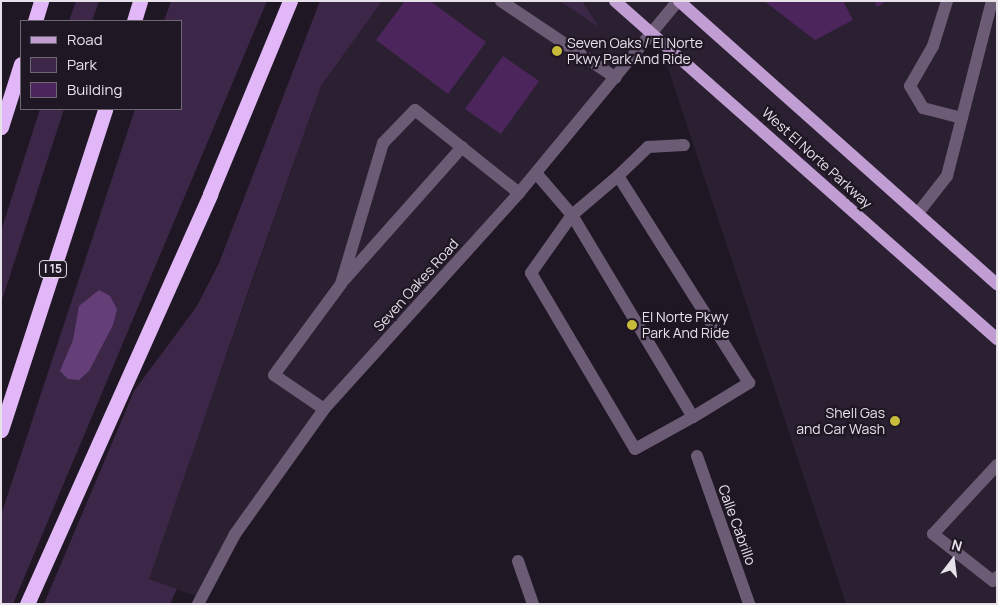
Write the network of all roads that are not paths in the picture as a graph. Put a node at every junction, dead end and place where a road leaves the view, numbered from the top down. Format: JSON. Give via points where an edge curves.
{"nodes":[{"id":1,"x":41,"y":1,"type":"edge"},
{"id":2,"x":140,"y":1,"type":"edge"},
{"id":3,"x":290,"y":1,"type":"edge"},
{"id":4,"x":502,"y":1,"type":"edge"},
{"id":5,"x":615,"y":1,"type":"edge"},
{"id":6,"x":678,"y":1,"type":"edge"},
{"id":7,"x":947,"y":1,"type":"edge"},
{"id":8,"x":992,"y":1,"type":"edge"},
{"id":9,"x":35,"y":20,"type":"edge"},
{"id":10,"x":134,"y":20,"type":"edge"},
{"id":11,"x":653,"y":34,"type":"junction"},
{"id":12,"x":20,"y":67,"type":"edge"},
{"id":13,"x":616,"y":78,"type":"junction"},
{"id":14,"x":105,"y":110,"type":"edge"},
{"id":15,"x":962,"y":118,"type":"junction"},
{"id":16,"x":1,"y":127,"type":"edge"},
{"id":17,"x":684,"y":145,"type":"dead end"},
{"id":18,"x":462,"y":148,"type":"junction"},
{"id":19,"x":536,"y":173,"type":"junction"},
{"id":20,"x":618,"y":176,"type":"junction"},
{"id":21,"x":519,"y":193,"type":"junction"},
{"id":22,"x":918,"y":213,"type":"junction"},
{"id":23,"x":572,"y":215,"type":"junction"},
{"id":24,"x":341,"y":284,"type":"junction"},
{"id":25,"x":997,"y":284,"type":"edge"},
{"id":26,"x":997,"y":340,"type":"edge"},
{"id":27,"x":324,"y":408,"type":"junction"},
{"id":28,"x":693,"y":417,"type":"junction"},
{"id":29,"x":1,"y":430,"type":"edge"},
{"id":30,"x":697,"y":456,"type":"dead end"},
{"id":31,"x":997,"y":465,"type":"edge"},
{"id":32,"x":518,"y":560,"type":"dead end"},
{"id":33,"x":997,"y":577,"type":"edge"},
{"id":34,"x":26,"y":604,"type":"edge"},
{"id":35,"x":198,"y":604,"type":"edge"},
{"id":36,"x":533,"y":604,"type":"edge"},
{"id":37,"x":749,"y":604,"type":"edge"}],
"edges":[{"from":1,"to":9,"type":"highway"},
{"from":2,"to":10,"type":"highway"},
{"from":3,"to":34,"type":"highway","via":[[206,203]]},
{"from":4,"to":13,"type":"street"},
{"from":5,"to":11,"type":"main road","name":"West El Norte Parkway"},
{"from":6,"to":11,"type":"street","name":"Seven Oakes Road"},
{"from":6,"to":22,"type":"main road","name":"West El Norte Parkway"},
{"from":7,"to":15,"type":"street","via":[[933,46],[910,86],[923,108]]},
{"from":8,"to":15,"type":"street"},
{"from":11,"to":13,"type":"street","name":"Seven Oakes Road"},
{"from":11,"to":26,"type":"main road","name":"West El Norte Parkway"},
{"from":12,"to":16,"type":"highway"},
{"from":13,"to":19,"type":"street","name":"Seven Oakes Road"},
{"from":14,"to":29,"type":"highway","number":"I 15"},
{"from":15,"to":22,"type":"street","via":[[947,176]]},
{"from":17,"to":20,"type":"street","via":[[648,147]]},
{"from":18,"to":21,"type":"street"},
{"from":18,"to":24,"type":"street"},
{"from":18,"to":24,"type":"street","via":[[415,110],[383,143]]},
{"from":19,"to":21,"type":"street","name":"Seven Oakes Road"},
{"from":19,"to":23,"type":"street"},
{"from":20,"to":23,"type":"street"},
{"from":20,"to":28,"type":"street","via":[[749,383]]},
{"from":21,"to":27,"type":"street","name":"Seven Oakes Road"},
{"from":22,"to":25,"type":"main road","name":"West El Norte Parkway"},
{"from":23,"to":28,"type":"street"},
{"from":23,"to":28,"type":"street","via":[[531,273],[635,449]]},
{"from":24,"to":27,"type":"street","via":[[274,375]]},
{"from":27,"to":35,"type":"street","name":"Seven Oakes Road","via":[[240,526]]},
{"from":30,"to":37,"type":"street","name":"Calle Cabrillo"},
{"from":31,"to":33,"type":"street","via":[[933,534],[993,582]]},
{"from":32,"to":36,"type":"street"}]}
